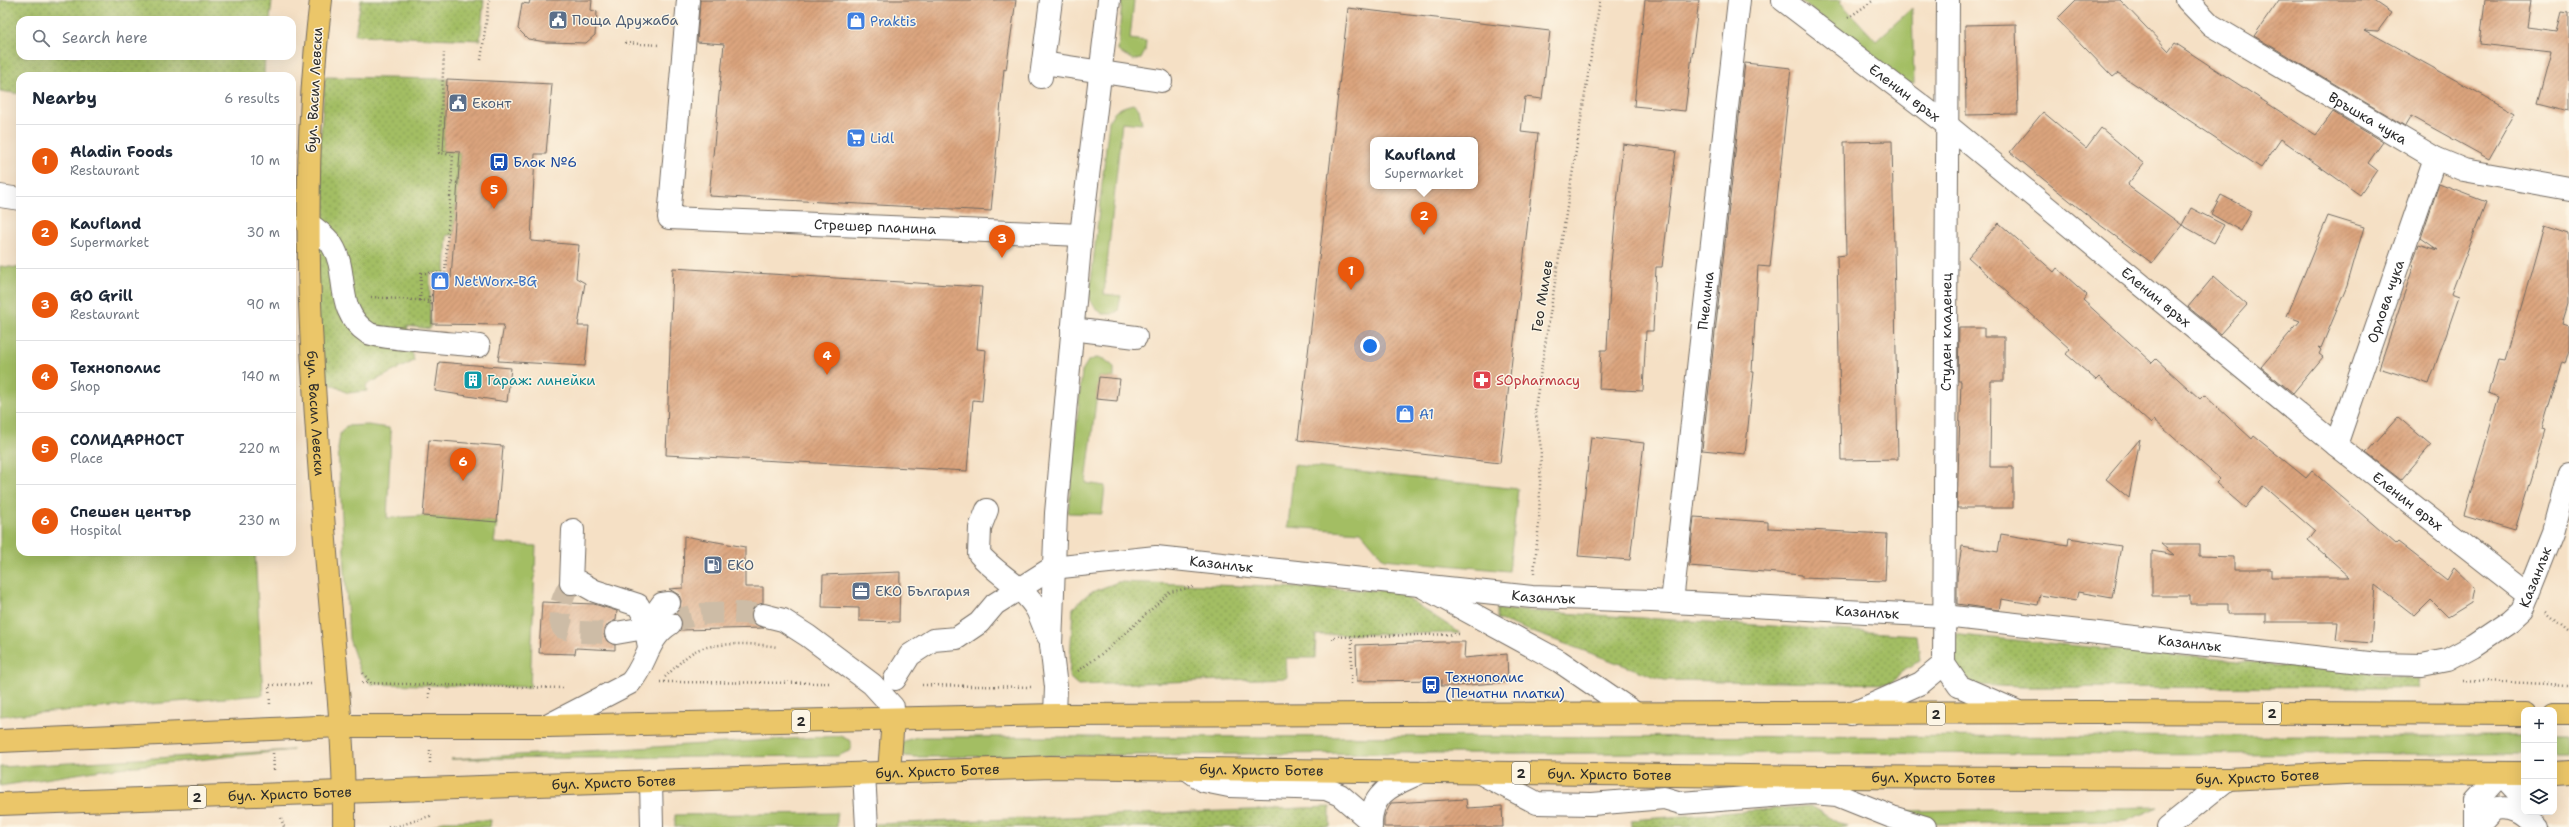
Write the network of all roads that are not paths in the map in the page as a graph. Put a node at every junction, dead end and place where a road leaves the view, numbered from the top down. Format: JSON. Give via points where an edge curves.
{"nodes":[{"id":1,"x":321,"y":0,"type":"edge"},
{"id":2,"x":688,"y":0,"type":"edge"},
{"id":3,"x":1051,"y":0,"type":"edge"},
{"id":4,"x":1109,"y":0,"type":"edge"},
{"id":5,"x":1739,"y":0,"type":"edge"},
{"id":6,"x":1783,"y":0,"type":"edge"},
{"id":7,"x":1948,"y":0,"type":"edge"},
{"id":8,"x":2187,"y":0,"type":"edge"},
{"id":9,"x":1101,"y":74,"type":"junction"},
{"id":10,"x":1161,"y":81,"type":"dead end"},
{"id":11,"x":1947,"y":125,"type":"junction"},
{"id":12,"x":2435,"y":158,"type":"junction"},
{"id":13,"x":2569,"y":189,"type":"edge"},
{"id":14,"x":0,"y":196,"type":"edge"},
{"id":15,"x":16,"y":198,"type":"edge"},
{"id":16,"x":307,"y":222,"type":"junction"},
{"id":17,"x":1081,"y":235,"type":"junction"},
{"id":18,"x":1072,"y":330,"type":"junction"},
{"id":19,"x":1136,"y":338,"type":"dead end"},
{"id":20,"x":480,"y":346,"type":"dead end"},
{"id":21,"x":2336,"y":445,"type":"junction"},
{"id":22,"x":2569,"y":472,"type":"edge"},
{"id":23,"x":987,"y":510,"type":"dead end"},
{"id":24,"x":573,"y":530,"type":"dead end"},
{"id":25,"x":1052,"y":568,"type":"junction"},
{"id":26,"x":1415,"y":583,"type":"junction"},
{"id":27,"x":1019,"y":589,"type":"junction"},
{"id":28,"x":2528,"y":595,"type":"junction"},
{"id":29,"x":1672,"y":602,"type":"junction"},
{"id":30,"x":763,"y":608,"type":"tunnel mouth"},
{"id":31,"x":1944,"y":616,"type":"junction"},
{"id":32,"x":657,"y":625,"type":"junction"},
{"id":33,"x":616,"y":633,"type":"tunnel mouth"},
{"id":34,"x":1051,"y":645,"type":"junction"},
{"id":35,"x":836,"y":656,"type":"junction"},
{"id":36,"x":1944,"y":664,"type":"junction"},
{"id":37,"x":889,"y":679,"type":"junction"},
{"id":38,"x":893,"y":713,"type":"junction"},
{"id":39,"x":1635,"y":713,"type":"junction"},
{"id":40,"x":2021,"y":713,"type":"junction"},
{"id":41,"x":1851,"y":714,"type":"junction"},
{"id":42,"x":2521,"y":714,"type":"edge"},
{"id":43,"x":2557,"y":714,"type":"edge"},
{"id":44,"x":2569,"y":714,"type":"edge"},
{"id":45,"x":1055,"y":715,"type":"junction"},
{"id":46,"x":340,"y":726,"type":"junction"},
{"id":47,"x":547,"y":726,"type":"junction"},
{"id":48,"x":0,"y":741,"type":"edge"},
{"id":49,"x":1187,"y":769,"type":"junction"},
{"id":50,"x":1424,"y":771,"type":"junction"},
{"id":51,"x":889,"y":772,"type":"junction"},
{"id":52,"x":1478,"y":772,"type":"junction"},
{"id":53,"x":2569,"y":772,"type":"edge"},
{"id":54,"x":864,"y":773,"type":"junction"},
{"id":55,"x":2521,"y":773,"type":"edge"},
{"id":56,"x":2557,"y":773,"type":"edge"},
{"id":57,"x":2500,"y":774,"type":"junction"},
{"id":58,"x":1820,"y":777,"type":"junction"},
{"id":59,"x":2228,"y":779,"type":"junction"},
{"id":60,"x":651,"y":780,"type":"junction"},
{"id":61,"x":344,"y":791,"type":"junction"},
{"id":62,"x":2521,"y":797,"type":"edge"},
{"id":63,"x":0,"y":804,"type":"edge"},
{"id":64,"x":1874,"y":810,"type":"junction"},
{"id":65,"x":2535,"y":822,"type":"edge"},
{"id":66,"x":1371,"y":824,"type":"edge"},
{"id":67,"x":344,"y":827,"type":"edge"},
{"id":68,"x":652,"y":827,"type":"edge"},
{"id":69,"x":867,"y":827,"type":"edge"},
{"id":70,"x":1893,"y":827,"type":"edge"},
{"id":71,"x":1925,"y":827,"type":"edge"},
{"id":72,"x":2168,"y":827,"type":"edge"},
{"id":73,"x":2477,"y":827,"type":"edge"}],
"edges":[{"from":1,"to":16,"type":"main road","name":"бул. Васил Левски","via":[[315,44]]},
{"from":2,"to":17,"type":"street","name":"Стрешер планина","via":[[669,218]]},
{"from":3,"to":9,"type":"street","via":[[1042,70]]},
{"from":4,"to":9,"type":"street"},
{"from":5,"to":29,"type":"street","name":"Пчелина"},
{"from":6,"to":11,"type":"street","name":"Еленин връх"},
{"from":7,"to":11,"type":"street","name":"Студен кладенец"},
{"from":8,"to":12,"type":"street","name":"Връшка чука","via":[[2211,26]]},
{"from":9,"to":10,"type":"street"},
{"from":9,"to":17,"type":"street"},
{"from":11,"to":21,"type":"street","name":"Еленин връх"},
{"from":11,"to":31,"type":"street","name":"Студен кладенец"},
{"from":12,"to":13,"type":"street","name":"Връшка чука","via":[[2464,170]]},
{"from":12,"to":21,"type":"street","name":"Орлова чука"},
{"from":14,"to":15,"type":"street"},
{"from":16,"to":20,"type":"street","via":[[332,245],[340,271],[343,296],[354,320],[369,334]]},
{"from":16,"to":46,"type":"main road","name":"бул. Васил Левски","via":[[315,417]]},
{"from":17,"to":18,"type":"street"},
{"from":18,"to":19,"type":"street"},
{"from":18,"to":25,"type":"street"},
{"from":21,"to":28,"type":"street","name":"Еленин връх"},
{"from":22,"to":28,"type":"street","name":"Казанлък","via":[[2553,532]]},
{"from":23,"to":27,"type":"street","via":[[980,528],[979,554]]},
{"from":24,"to":32,"type":"street","via":[[572,583],[579,582],[595,591],[638,605],[643,614]]},
{"from":25,"to":26,"type":"street","name":"Казанлък","via":[[1156,557]]},
{"from":25,"to":27,"type":"street"},
{"from":25,"to":34,"type":"street"},
{"from":26,"to":29,"type":"street","name":"Казанлък","via":[[1532,597]]},
{"from":26,"to":39,"type":"street","via":[[1559,661]]},
{"from":27,"to":34,"type":"street","via":[[1037,610]]},
{"from":27,"to":37,"type":"street","via":[[995,604],[978,622],[956,638],[934,640],[910,655]]},
{"from":28,"to":31,"type":"street","name":"Казанлък","via":[[2522,610],[2473,646],[2447,660],[2422,665],[2378,664]]},
{"from":29,"to":31,"type":"street","name":"Казанлък"},
{"from":30,"to":35,"type":"street","via":[[781,608],[820,647]]},
{"from":31,"to":36,"type":"street","name":"Студен кладенец"},
{"from":32,"to":33,"type":"street"},
{"from":32,"to":47,"type":"street","via":[[641,672],[630,683]]},
{"from":34,"to":45,"type":"street","via":[[1056,687]]},
{"from":35,"to":37,"type":"street"},
{"from":35,"to":38,"type":"street","via":[[872,684]]},
{"from":36,"to":40,"type":"street","via":[[1959,686]]},
{"from":36,"to":41,"type":"street","via":[[1921,683]]},
{"from":37,"to":38,"type":"street"},
{"from":38,"to":45,"type":"main road","number":"2"},
{"from":38,"to":47,"type":"main road","number":"2"},
{"from":38,"to":51,"type":"main road"},
{"from":39,"to":41,"type":"main road","number":"2"},
{"from":39,"to":45,"type":"main road","number":"2"},
{"from":40,"to":41,"type":"main road","number":"2"},
{"from":40,"to":42,"type":"main road","number":"2"},
{"from":43,"to":44,"type":"main road"},
{"from":46,"to":47,"type":"main road","number":"2"},
{"from":46,"to":48,"type":"main road","number":"2"},
{"from":46,"to":61,"type":"main road","name":"бул. Васил Левски"},
{"from":49,"to":50,"type":"main road","name":"бул. Христо Ботев","number":"2"},
{"from":49,"to":51,"type":"main road","name":"бул. Христо Ботев","number":"2","via":[[1051,767]]},
{"from":49,"to":66,"type":"street","via":[[1204,781],[1229,786],[1326,789],[1340,795]]},
{"from":50,"to":52,"type":"main road","name":"бул. Христо Ботев","number":"2"},
{"from":50,"to":66,"type":"street","via":[[1382,792],[1375,802]]},
{"from":51,"to":54,"type":"main road","name":"бул. Христо Ботев","number":"2"},
{"from":52,"to":58,"type":"main road","name":"бул. Христо Ботев","number":"2"},
{"from":52,"to":64,"type":"street","via":[[1538,803],[1592,804],[1664,798],[1681,803],[1812,793],[1837,795]]},
{"from":53,"to":56,"type":"main road"},
{"from":54,"to":60,"type":"main road","name":"бул. Христо Ботев","number":"2"},
{"from":54,"to":69,"type":"street"},
{"from":55,"to":57,"type":"main road","name":"бул. Христо Ботев","number":"2"},
{"from":57,"to":59,"type":"main road","name":"бул. Христо Ботев","number":"2","via":[[2366,772]]},
{"from":57,"to":62,"type":"street"},
{"from":57,"to":73,"type":"street","via":[[2476,800]]},
{"from":58,"to":59,"type":"main road","name":"бул. Христо Ботев","number":"2"},
{"from":58,"to":64,"type":"street"},
{"from":59,"to":72,"type":"street"},
{"from":60,"to":61,"type":"main road","name":"бул. Христо Ботев","number":"2"},
{"from":60,"to":68,"type":"street"},
{"from":61,"to":63,"type":"main road","name":"бул. Христо Ботев","number":"2"},
{"from":61,"to":67,"type":"main road","name":"бул. Васил Левски"},
{"from":64,"to":70,"type":"street"},
{"from":64,"to":71,"type":"street"},
{"from":65,"to":73,"type":"street","via":[[2520,811],[2507,807],[2495,809]]}]}
